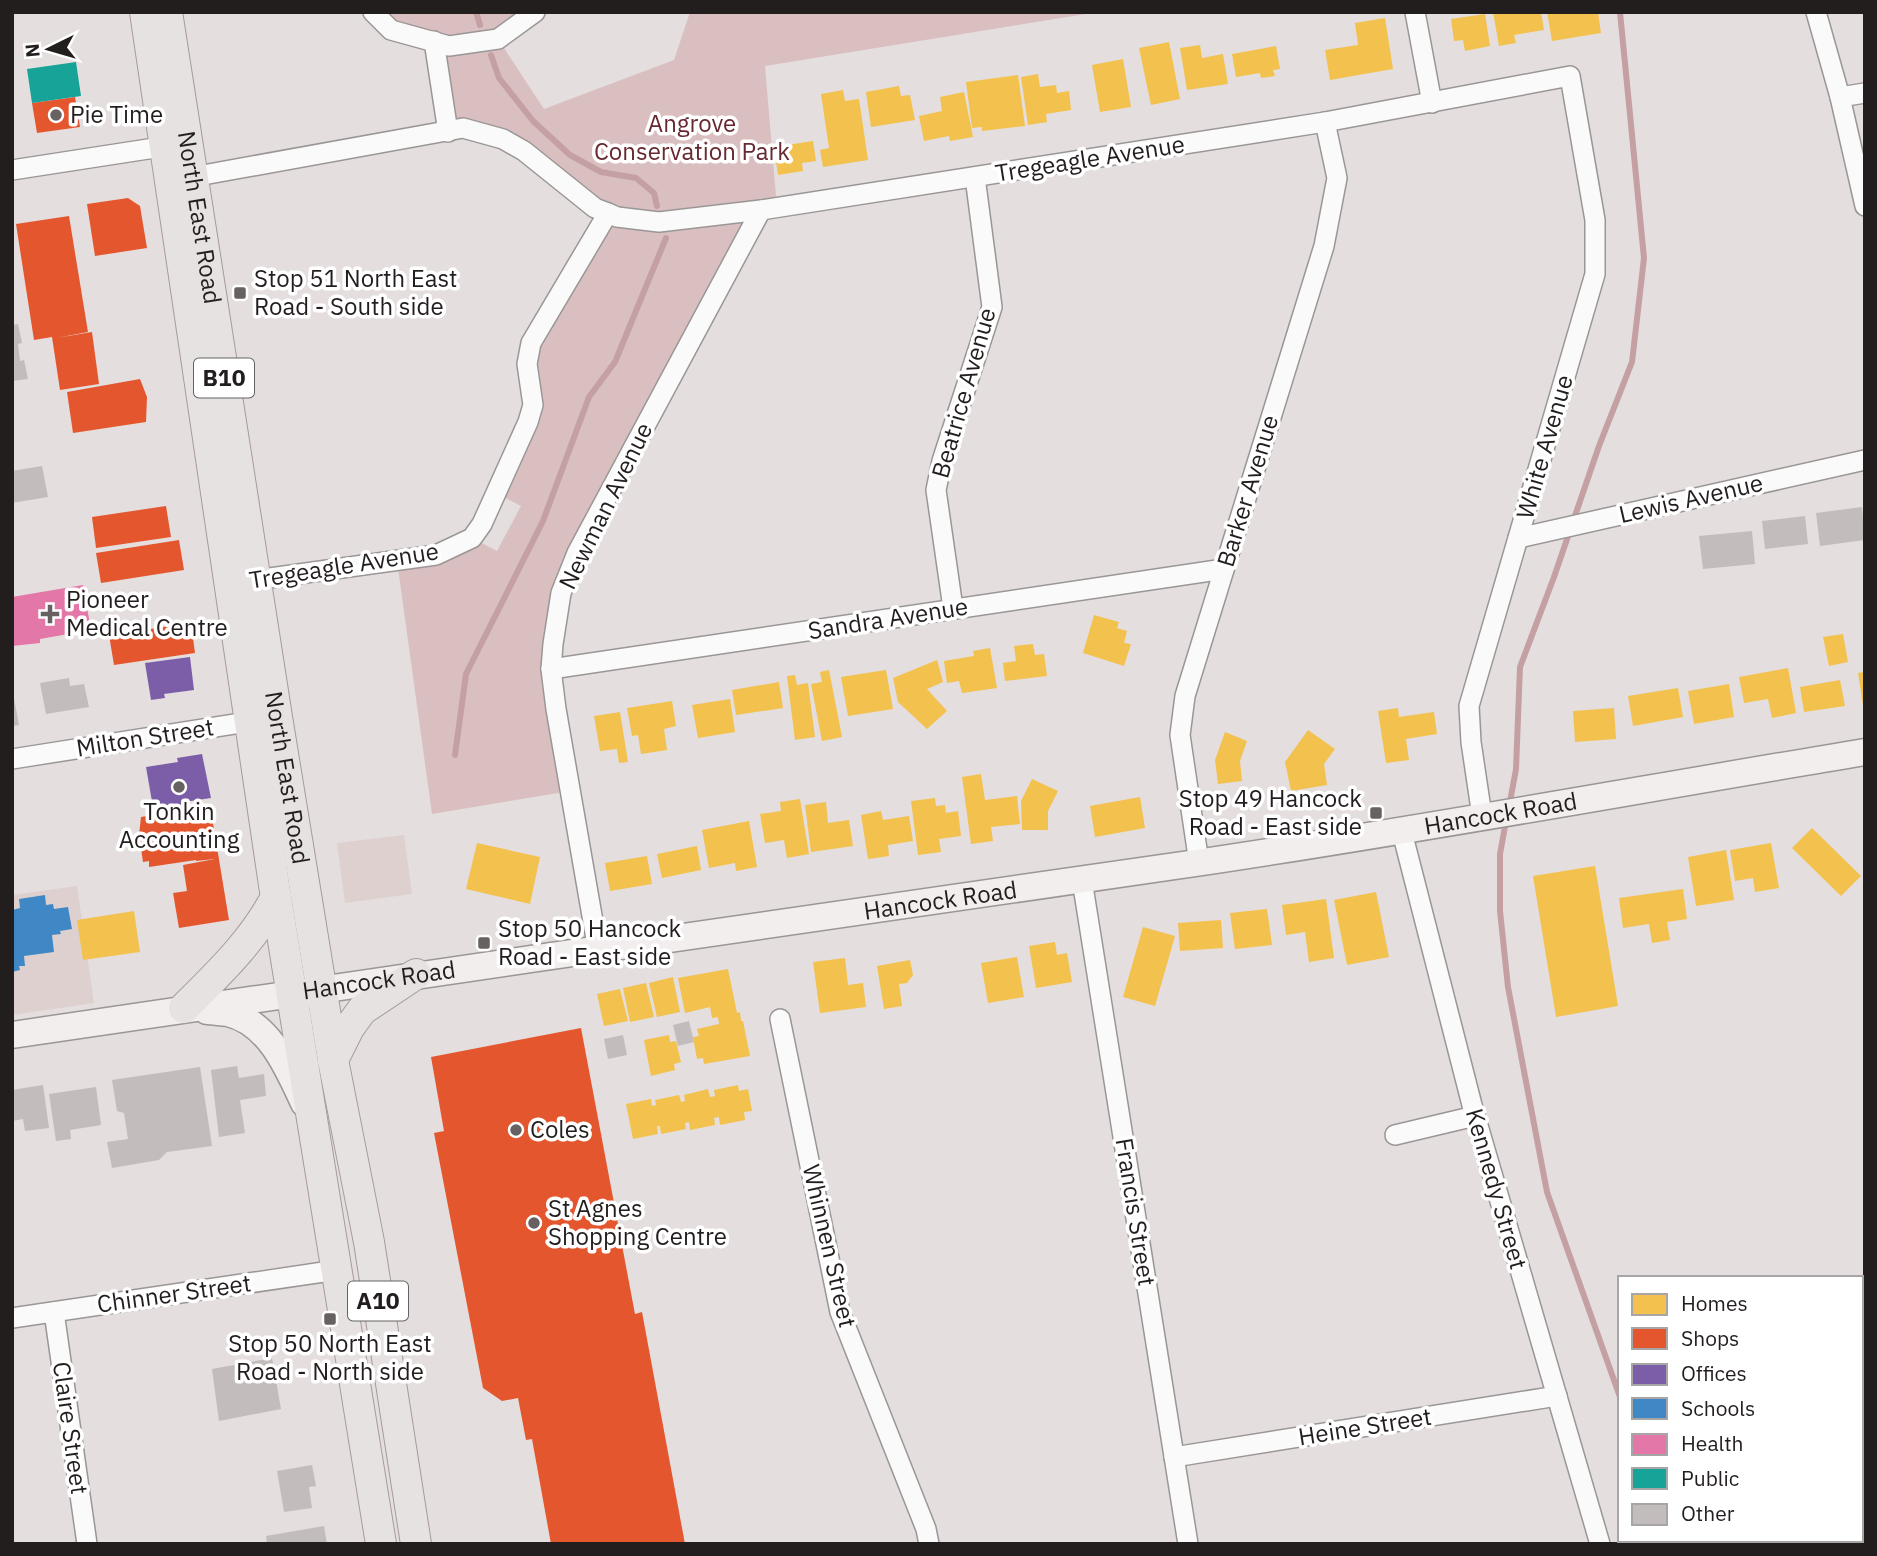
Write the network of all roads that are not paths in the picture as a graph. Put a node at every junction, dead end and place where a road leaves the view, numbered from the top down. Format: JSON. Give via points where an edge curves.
{"nodes":[{"id":1,"x":145,"y":12,"type":"edge"},
{"id":2,"x":167,"y":12,"type":"edge"},
{"id":3,"x":373,"y":12,"type":"edge"},
{"id":4,"x":535,"y":12,"type":"edge"},
{"id":5,"x":1415,"y":12,"type":"edge"},
{"id":6,"x":1816,"y":12,"type":"edge"},
{"id":7,"x":434,"y":41,"type":"junction"},
{"id":8,"x":1570,"y":76,"type":"joint"},
{"id":9,"x":1865,"y":93,"type":"edge"},
{"id":10,"x":1840,"y":97,"type":"junction"},
{"id":11,"x":1432,"y":103,"type":"junction"},
{"id":12,"x":1325,"y":122,"type":"junction"},
{"id":13,"x":448,"y":132,"type":"junction"},
{"id":14,"x":176,"y":145,"type":"junction"},
{"id":15,"x":12,"y":170,"type":"edge"},
{"id":16,"x":975,"y":177,"type":"junction"},
{"id":17,"x":181,"y":179,"type":"junction"},
{"id":18,"x":1865,"y":206,"type":"edge"},
{"id":19,"x":761,"y":210,"type":"junction"},
{"id":20,"x":608,"y":213,"type":"junction"},
{"id":21,"x":1865,"y":460,"type":"edge"},
{"id":22,"x":1518,"y":538,"type":"junction"},
{"id":23,"x":1224,"y":569,"type":"junction"},
{"id":24,"x":243,"y":582,"type":"junction"},
{"id":25,"x":953,"y":608,"type":"junction"},
{"id":26,"x":551,"y":669,"type":"junction"},
{"id":27,"x":264,"y":719,"type":"junction"},
{"id":28,"x":1865,"y":752,"type":"edge"},
{"id":29,"x":12,"y":759,"type":"edge"},
{"id":30,"x":1488,"y":815,"type":"junction"},
{"id":31,"x":1402,"y":832,"type":"junction"},
{"id":32,"x":1199,"y":863,"type":"junction"},
{"id":33,"x":1082,"y":880,"type":"junction"},
{"id":34,"x":276,"y":897,"type":"junction"},
{"id":35,"x":598,"y":950,"type":"junction"},
{"id":36,"x":416,"y":974,"type":"junction"},
{"id":37,"x":321,"y":988,"type":"junction"},
{"id":38,"x":291,"y":992,"type":"junction"},
{"id":39,"x":184,"y":1009,"type":"junction"},
{"id":40,"x":780,"y":1020,"type":"dead end"},
{"id":41,"x":12,"y":1035,"type":"edge"},
{"id":42,"x":333,"y":1060,"type":"junction"},
{"id":43,"x":1475,"y":1116,"type":"junction"},
{"id":44,"x":313,"y":1123,"type":"junction"},
{"id":45,"x":1395,"y":1135,"type":"dead end"},
{"id":46,"x":337,"y":1270,"type":"junction"},
{"id":47,"x":54,"y":1312,"type":"junction"},
{"id":48,"x":12,"y":1318,"type":"edge"},
{"id":49,"x":1557,"y":1396,"type":"junction"},
{"id":50,"x":1174,"y":1457,"type":"junction"},
{"id":51,"x":404,"y":1471,"type":"junction"},
{"id":52,"x":87,"y":1544,"type":"edge"},
{"id":53,"x":381,"y":1544,"type":"edge"},
{"id":54,"x":387,"y":1544,"type":"edge"},
{"id":55,"x":416,"y":1544,"type":"edge"},
{"id":56,"x":929,"y":1544,"type":"edge"},
{"id":57,"x":1188,"y":1544,"type":"edge"},
{"id":58,"x":1600,"y":1544,"type":"edge"}],
"edges":[{"from":1,"to":14,"type":"main road","name":"North East Road","number":"B10"},
{"from":2,"to":14,"type":"main road","name":"North East Road","number":"B10"},
{"from":3,"to":7,"type":"street","via":[[391,30]]},
{"from":4,"to":7,"type":"street","via":[[498,38],[449,46]]},
{"from":5,"to":11,"type":"street"},
{"from":6,"to":10,"type":"street"},
{"from":7,"to":13,"type":"street"},
{"from":8,"to":11,"type":"street","name":"Tregeagle Avenue"},
{"from":8,"to":22,"type":"street","name":"White Avenue","via":[[1595,220],[1595,274]]},
{"from":9,"to":10,"type":"street"},
{"from":10,"to":18,"type":"street"},
{"from":11,"to":12,"type":"street","name":"Tregeagle Avenue"},
{"from":12,"to":16,"type":"street","name":"Tregeagle Avenue"},
{"from":12,"to":23,"type":"street","name":"Barker Avenue","via":[[1337,178],[1324,246]]},
{"from":13,"to":17,"type":"street","name":"Tregeagle Avenue"},
{"from":13,"to":20,"type":"street","name":"Tregeagle Avenue","via":[[463,128],[503,139]]},
{"from":14,"to":15,"type":"street"},
{"from":14,"to":17,"type":"main road","name":"North East Road","number":"B10"},
{"from":16,"to":19,"type":"street","name":"Tregeagle Avenue"},
{"from":16,"to":25,"type":"street","name":"Beatrice Avenue","via":[[992,307],[936,490]]},
{"from":17,"to":24,"type":"main road","name":"North East Road","number":"B10"},
{"from":19,"to":20,"type":"street","name":"Tregeagle Avenue","via":[[659,222]]},
{"from":19,"to":26,"type":"street","name":"Newman Avenue","via":[[578,553],[561,593]]},
{"from":20,"to":24,"type":"street","name":"Tregeagle Avenue","via":[[531,342],[527,364],[533,405],[528,422],[472,538],[436,555]]},
{"from":21,"to":22,"type":"street","name":"Lewis Avenue"},
{"from":22,"to":30,"type":"street","name":"White Avenue","via":[[1469,706],[1471,742]]},
{"from":23,"to":25,"type":"street","name":"Sandra Avenue"},
{"from":23,"to":32,"type":"street","name":"Barker Avenue","via":[[1185,696],[1180,735]]},
{"from":24,"to":27,"type":"main road","name":"North East Road","number":"B10"},
{"from":25,"to":26,"type":"street","name":"Sandra Avenue"},
{"from":26,"to":35,"type":"street","name":"Newman Avenue"},
{"from":27,"to":29,"type":"street","name":"Milton Street"},
{"from":27,"to":34,"type":"main road","name":"North East Road","number":"B10"},
{"from":27,"to":37,"type":"main road","name":"North East Road","number":"B10"},
{"from":28,"to":30,"type":"main road","name":"Hancock Road"},
{"from":30,"to":31,"type":"main road","name":"Hancock Road"},
{"from":31,"to":32,"type":"main road","name":"Hancock Road"},
{"from":31,"to":43,"type":"street","name":"Kennedy Street"},
{"from":32,"to":33,"type":"main road","name":"Hancock Road"},
{"from":33,"to":35,"type":"main road","name":"Hancock Road"},
{"from":33,"to":50,"type":"street","name":"Francis Street"},
{"from":34,"to":38,"type":"main road","name":"North East Road","number":"B10"},
{"from":34,"to":39,"type":"main road","via":[[245,947]]},
{"from":35,"to":36,"type":"main road","name":"Hancock Road"},
{"from":36,"to":37,"type":"main road","name":"Hancock Road"},
{"from":36,"to":42,"type":"main road","via":[[362,1010]]},
{"from":37,"to":38,"type":"main road","name":"Hancock Road"},
{"from":37,"to":42,"type":"main road","name":"North East Road","number":"A10"},
{"from":38,"to":39,"type":"main road","name":"Hancock Road"},
{"from":38,"to":44,"type":"main road","name":"North East Road","number":"A10"},
{"from":39,"to":41,"type":"main road","name":"Hancock Road"},
{"from":39,"to":44,"type":"main road","via":[[230,1013],[258,1030],[285,1063]]},
{"from":40,"to":56,"type":"street","name":"Whinnen Street","via":[[840,1312]]},
{"from":42,"to":51,"type":"main road","name":"North East Road","number":"A10","via":[[360,1193]]},
{"from":43,"to":45,"type":"street"},
{"from":43,"to":49,"type":"street","name":"Kennedy Street"},
{"from":44,"to":46,"type":"main road","name":"North East Road","number":"A10"},
{"from":46,"to":47,"type":"street","name":"Chinner Street"},
{"from":46,"to":53,"type":"main road","name":"North East Road","number":"A10"},
{"from":47,"to":48,"type":"street","name":"Chinner Street"},
{"from":47,"to":52,"type":"street","name":"Claire Street"},
{"from":49,"to":50,"type":"street","name":"Heine Street"},
{"from":49,"to":58,"type":"street","name":"Kennedy Street"},
{"from":50,"to":57,"type":"street","name":"Francis Street"},
{"from":51,"to":54,"type":"main road","via":[[392,1482]]},
{"from":51,"to":55,"type":"main road","name":"North East Road","number":"A10"}]}
